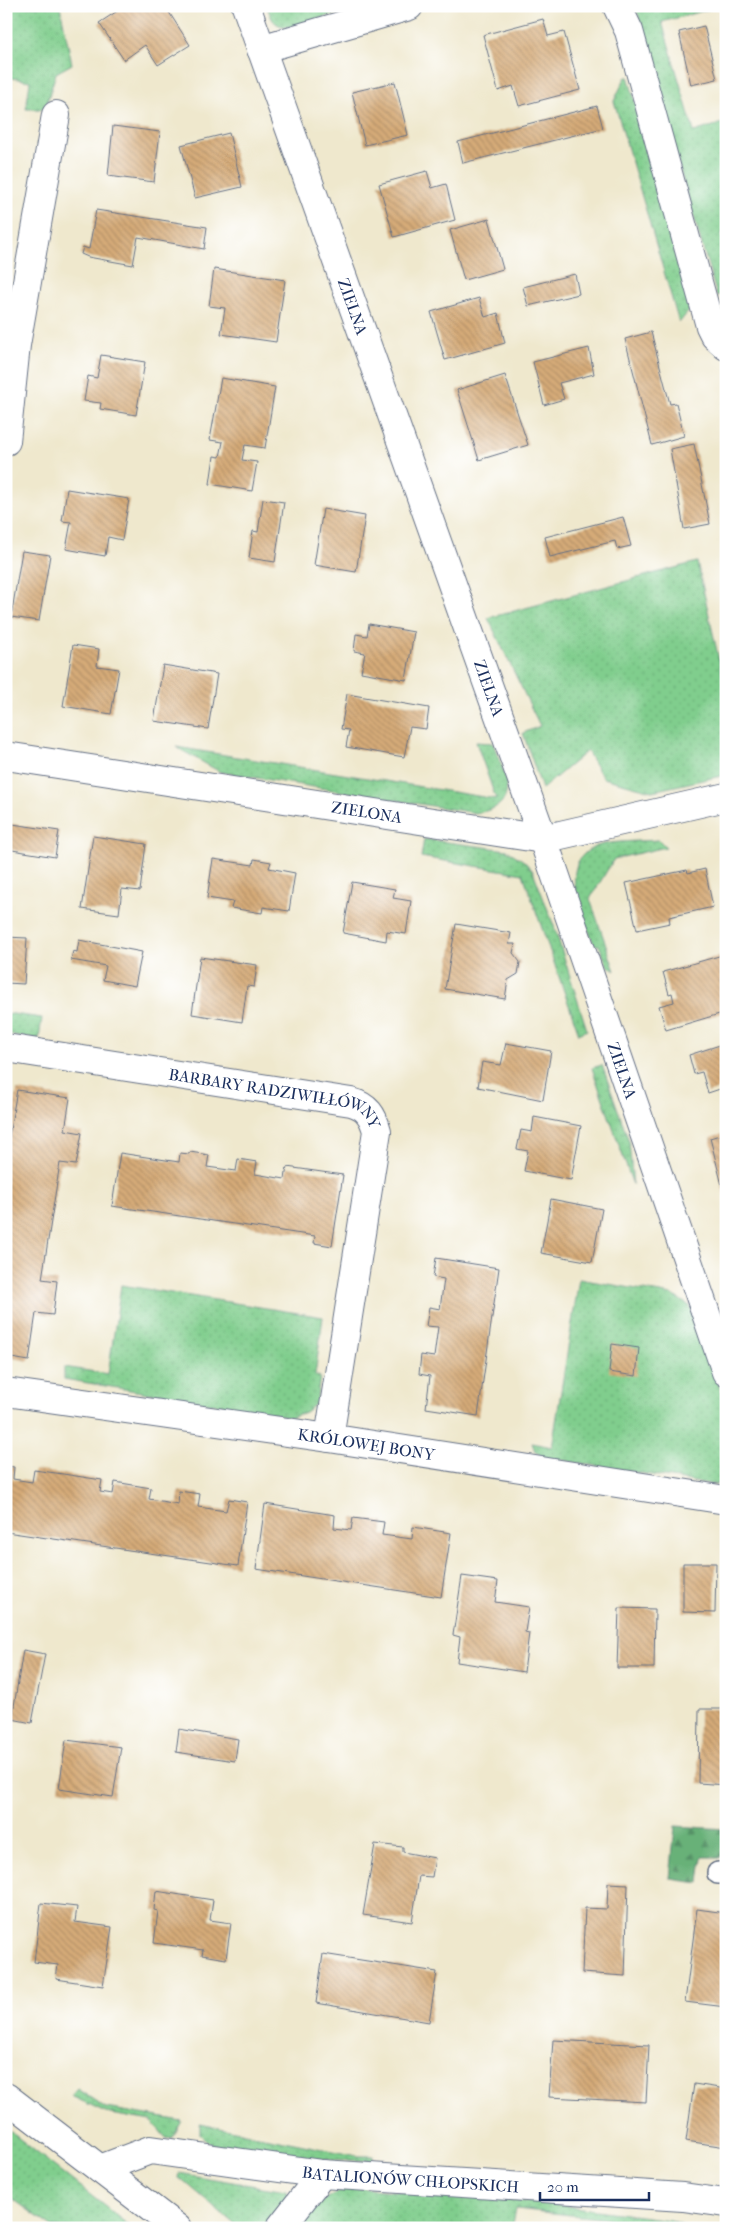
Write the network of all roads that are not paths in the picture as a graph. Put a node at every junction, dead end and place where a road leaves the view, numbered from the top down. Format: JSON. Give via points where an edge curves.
{"nodes":[{"id":1,"x":246,"y":6,"type":"edge"},
{"id":2,"x":409,"y":6,"type":"edge"},
{"id":3,"x":618,"y":6,"type":"edge"},
{"id":4,"x":261,"y":49,"type":"junction"},
{"id":5,"x":56,"y":116,"type":"dead end"},
{"id":6,"x":718,"y":336,"type":"edge"},
{"id":7,"x":11,"y":345,"type":"edge"},
{"id":8,"x":6,"y":440,"type":"edge"},
{"id":9,"x":6,"y":756,"type":"edge"},
{"id":10,"x":726,"y":797,"type":"edge"},
{"id":11,"x":543,"y":839,"type":"junction"},
{"id":12,"x":6,"y":1048,"type":"edge"},
{"id":13,"x":726,"y":1372,"type":"edge"},
{"id":14,"x":6,"y":1392,"type":"edge"},
{"id":15,"x":329,"y":1438,"type":"junction"},
{"id":16,"x":726,"y":1500,"type":"edge"},
{"id":17,"x":6,"y":2098,"type":"edge"},
{"id":18,"x":100,"y":2169,"type":"junction"},
{"id":19,"x":322,"y":2174,"type":"junction"},
{"id":20,"x":726,"y":2203,"type":"edge"},
{"id":21,"x":177,"y":2228,"type":"edge"},
{"id":22,"x":280,"y":2228,"type":"edge"}],
"edges":[{"from":1,"to":4,"type":"street","name":"ZIELNA"},
{"from":2,"to":4,"type":"street"},
{"from":3,"to":6,"type":"street","via":[[629,31]]},
{"from":4,"to":11,"type":"street","name":"ZIELNA"},
{"from":5,"to":7,"type":"street"},
{"from":7,"to":8,"type":"street"},
{"from":9,"to":11,"type":"street","name":"ZIELONA"},
{"from":10,"to":11,"type":"street","name":"ZIELONA"},
{"from":11,"to":13,"type":"street","name":"ZIELNA"},
{"from":12,"to":15,"type":"street","name":"BARBARY RADZIWIŁŁÓWNY","via":[[351,1102],[366,1109],[374,1119],[377,1131]]},
{"from":14,"to":15,"type":"street","name":"KRÓLOWEJ BONY"},
{"from":15,"to":16,"type":"street","name":"KRÓLOWEJ BONY"},
{"from":17,"to":18,"type":"street"},
{"from":18,"to":19,"type":"street","name":"BATALIONÓW CHŁOPSKICH","via":[[150,2150]]},
{"from":18,"to":21,"type":"street"},
{"from":19,"to":20,"type":"street","name":"BATALIONÓW CHŁOPSKICH","via":[[683,2197]]},
{"from":19,"to":22,"type":"street"}]}
